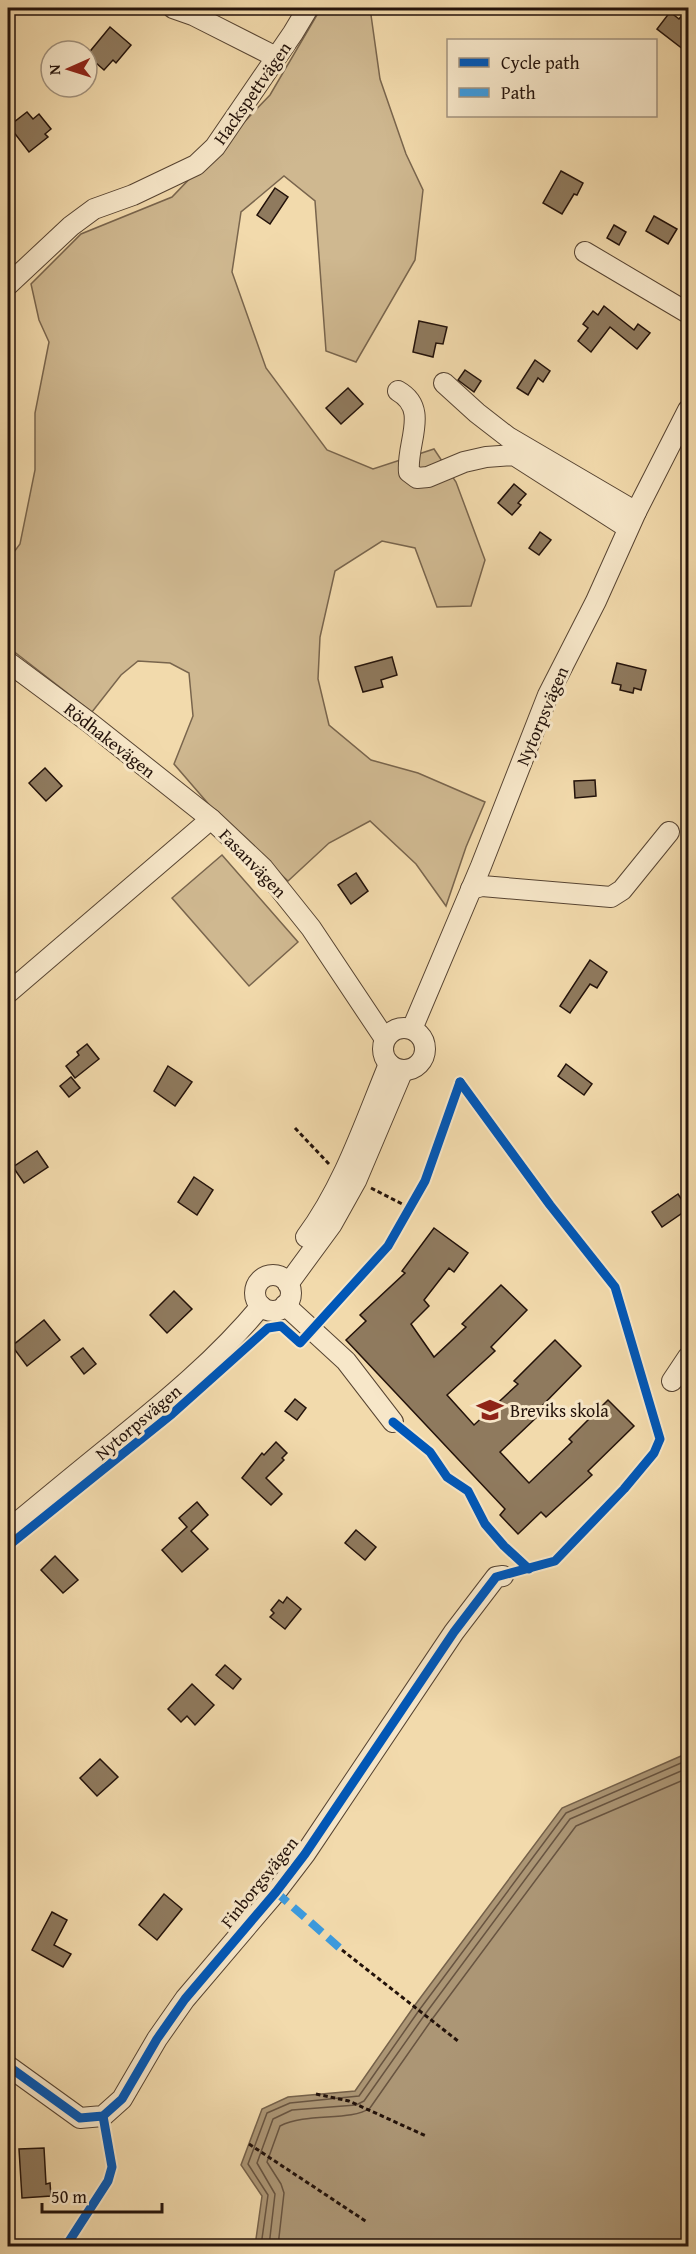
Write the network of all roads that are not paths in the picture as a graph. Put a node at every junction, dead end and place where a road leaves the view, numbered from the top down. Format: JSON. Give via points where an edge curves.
{"nodes":[{"id":1,"x":173,"y":8,"type":"edge"},
{"id":2,"x":308,"y":8,"type":"edge"},
{"id":3,"x":276,"y":57,"type":"junction"},
{"id":4,"x":585,"y":252,"type":"dead end"},
{"id":5,"x":8,"y":285,"type":"edge"},
{"id":6,"x":688,"y":313,"type":"edge"},
{"id":7,"x":444,"y":383,"type":"dead end"},
{"id":8,"x":398,"y":391,"type":"dead end"},
{"id":9,"x":688,"y":410,"type":"edge"},
{"id":10,"x":632,"y":520,"type":"junction"},
{"id":11,"x":8,"y":662,"type":"edge"},
{"id":12,"x":211,"y":819,"type":"junction"},
{"id":13,"x":669,"y":832,"type":"dead end"},
{"id":14,"x":471,"y":889,"type":"junction"},
{"id":15,"x":8,"y":993,"type":"edge"},
{"id":16,"x":412,"y":1029,"type":"junction"},
{"id":17,"x":385,"y":1039,"type":"junction"},
{"id":18,"x":396,"y":1067,"type":"junction"},
{"id":19,"x":283,"y":1280,"type":"junction"},
{"id":20,"x":285,"y":1305,"type":"junction"},
{"id":21,"x":261,"y":1306,"type":"junction"},
{"id":22,"x":688,"y":1357,"type":"edge"},
{"id":23,"x":672,"y":1381,"type":"dead end"},
{"id":24,"x":393,"y":1422,"type":"dead end"},
{"id":25,"x":8,"y":1530,"type":"edge"},
{"id":26,"x":503,"y":1576,"type":"dead end"},
{"id":27,"x":8,"y":2066,"type":"edge"}],
"edges":[{"from":1,"to":3,"type":"street"},
{"from":2,"to":3,"type":"street","name":"Hackspettvägen"},
{"from":3,"to":5,"type":"street","name":"Hackspettvägen","via":[[215,147],[196,165],[94,209]]},
{"from":4,"to":6,"type":"street"},
{"from":7,"to":10,"type":"street","via":[[508,437]]},
{"from":8,"to":10,"type":"street","via":[[407,396],[415,410],[407,461],[408,472],[417,478],[464,462],[514,455]]},
{"from":9,"to":10,"type":"street","name":"Nytorpsvägen"},
{"from":10,"to":14,"type":"street","name":"Nytorpsvägen","via":[[548,695]]},
{"from":11,"to":12,"type":"street","name":"Rödhakevägen"},
{"from":12,"to":15,"type":"street","name":"Fasanvägen"},
{"from":12,"to":17,"type":"street","name":"Fasanvägen","via":[[263,868],[311,928]]},
{"from":13,"to":14,"type":"street","via":[[622,890],[611,897],[482,885]]},
{"from":14,"to":16,"type":"street","name":"Nytorpsvägen"},
{"from":16,"to":17,"type":"street","via":[[397,1029]]},
{"from":16,"to":18,"type":"street","via":[[422,1037],[425,1051],[419,1064],[412,1068]]},
{"from":17,"to":18,"type":"street","via":[[383,1050]]},
{"from":18,"to":19,"type":"street","via":[[351,1189],[332,1224]]},
{"from":19,"to":20,"type":"street","via":[[290,1295]]},
{"from":19,"to":21,"type":"street","via":[[265,1276],[256,1285],[256,1298]]},
{"from":20,"to":21,"type":"street","via":[[276,1310]]},
{"from":20,"to":24,"type":"street","via":[[346,1361]]},
{"from":21,"to":25,"type":"street","name":"Nytorpsvägen","via":[[207,1365]]},
{"from":22,"to":23,"type":"street"},
{"from":26,"to":27,"type":"street","name":"Finborgsvägen","via":[[496,1577],[454,1632],[305,1854],[185,1999],[116,2106],[103,2116],[80,2118]]}]}
